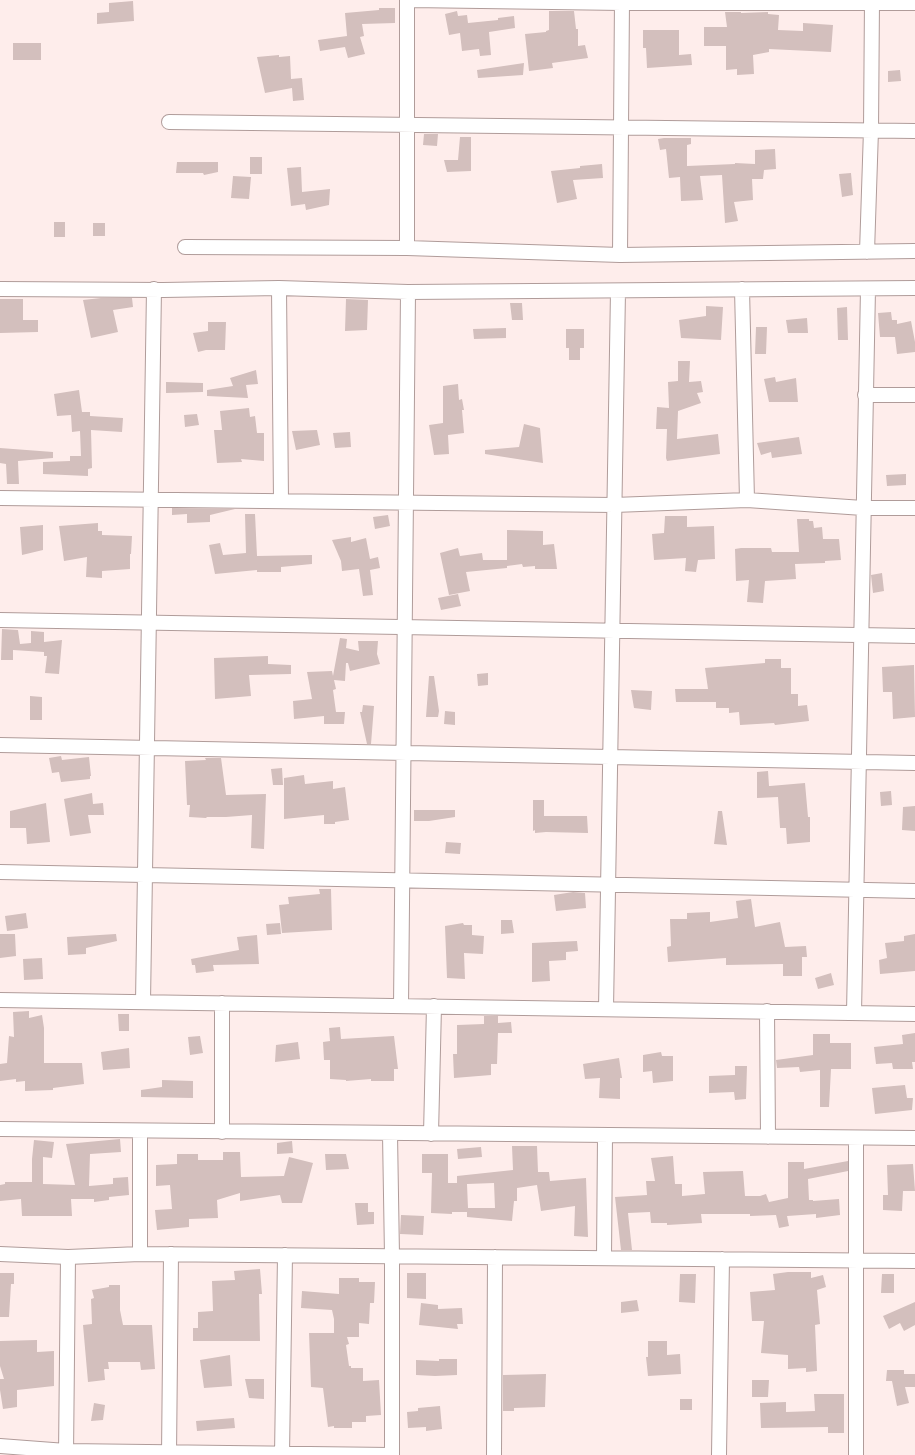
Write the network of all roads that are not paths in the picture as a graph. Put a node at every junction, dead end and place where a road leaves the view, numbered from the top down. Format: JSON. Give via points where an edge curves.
{"nodes":[{"id":1,"x":407,"y":0,"type":"edge"},
{"id":2,"x":411,"y":0,"type":"edge"},
{"id":3,"x":872,"y":1,"type":"edge"},
{"id":4,"x":622,"y":2,"type":"edge"},
{"id":5,"x":915,"y":3,"type":"edge"},
{"id":6,"x":169,"y":122,"type":"dead end"},
{"id":7,"x":407,"y":124,"type":"junction"},
{"id":8,"x":621,"y":127,"type":"junction"},
{"id":9,"x":871,"y":130,"type":"junction"},
{"id":10,"x":915,"y":131,"type":"edge"},
{"id":11,"x":185,"y":247,"type":"dead end"},
{"id":12,"x":406,"y":248,"type":"junction"},
{"id":13,"x":915,"y":251,"type":"edge"},
{"id":14,"x":867,"y":252,"type":"junction"},
{"id":15,"x":620,"y":255,"type":"junction"},
{"id":16,"x":279,"y":288,"type":"junction"},
{"id":17,"x":868,"y":288,"type":"junction"},
{"id":18,"x":915,"y":288,"type":"edge"},
{"id":19,"x":0,"y":289,"type":"edge"},
{"id":20,"x":154,"y":289,"type":"junction"},
{"id":21,"x":742,"y":289,"type":"junction"},
{"id":22,"x":618,"y":291,"type":"junction"},
{"id":23,"x":408,"y":292,"type":"junction"},
{"id":24,"x":865,"y":394,"type":"junction"},
{"id":25,"x":915,"y":396,"type":"edge"},
{"id":26,"x":0,"y":498,"type":"edge"},
{"id":27,"x":151,"y":500,"type":"junction"},
{"id":28,"x":748,"y":500,"type":"junction"},
{"id":29,"x":281,"y":501,"type":"junction"},
{"id":30,"x":406,"y":502,"type":"junction"},
{"id":31,"x":614,"y":505,"type":"junction"},
{"id":32,"x":863,"y":508,"type":"junction"},
{"id":33,"x":915,"y":508,"type":"edge"},
{"id":34,"x":0,"y":620,"type":"edge"},
{"id":35,"x":149,"y":622,"type":"junction"},
{"id":36,"x":405,"y":627,"type":"junction"},
{"id":37,"x":612,"y":631,"type":"junction"},
{"id":38,"x":861,"y":635,"type":"junction"},
{"id":39,"x":915,"y":636,"type":"edge"},
{"id":40,"x":0,"y":745,"type":"edge"},
{"id":41,"x":147,"y":748,"type":"junction"},
{"id":42,"x":404,"y":753,"type":"junction"},
{"id":43,"x":610,"y":757,"type":"junction"},
{"id":44,"x":858,"y":762,"type":"junction"},
{"id":45,"x":915,"y":763,"type":"edge"},
{"id":46,"x":0,"y":872,"type":"edge"},
{"id":47,"x":145,"y":875,"type":"junction"},
{"id":48,"x":402,"y":880,"type":"junction"},
{"id":49,"x":608,"y":885,"type":"junction"},
{"id":50,"x":856,"y":890,"type":"junction"},
{"id":51,"x":915,"y":891,"type":"edge"},
{"id":52,"x":0,"y":1000,"type":"edge"},
{"id":53,"x":143,"y":1002,"type":"junction"},
{"id":54,"x":222,"y":1003,"type":"junction"},
{"id":55,"x":401,"y":1006,"type":"junction"},
{"id":56,"x":434,"y":1006,"type":"junction"},
{"id":57,"x":606,"y":1009,"type":"junction"},
{"id":58,"x":767,"y":1011,"type":"junction"},
{"id":59,"x":854,"y":1013,"type":"junction"},
{"id":60,"x":915,"y":1014,"type":"edge"},
{"id":61,"x":0,"y":1129,"type":"edge"},
{"id":62,"x":140,"y":1131,"type":"junction"},
{"id":63,"x":222,"y":1132,"type":"junction"},
{"id":64,"x":390,"y":1134,"type":"junction"},
{"id":65,"x":431,"y":1134,"type":"junction"},
{"id":66,"x":605,"y":1136,"type":"junction"},
{"id":67,"x":768,"y":1137,"type":"junction"},
{"id":68,"x":856,"y":1138,"type":"junction"},
{"id":69,"x":915,"y":1138,"type":"edge"},
{"id":70,"x":0,"y":1254,"type":"edge"},
{"id":71,"x":140,"y":1254,"type":"junction"},
{"id":72,"x":171,"y":1254,"type":"junction"},
{"id":73,"x":285,"y":1255,"type":"junction"},
{"id":74,"x":392,"y":1256,"type":"junction"},
{"id":75,"x":68,"y":1257,"type":"junction"},
{"id":76,"x":495,"y":1257,"type":"junction"},
{"id":77,"x":604,"y":1258,"type":"junction"},
{"id":78,"x":722,"y":1259,"type":"junction"},
{"id":79,"x":856,"y":1260,"type":"junction"},
{"id":80,"x":915,"y":1261,"type":"edge"},
{"id":81,"x":0,"y":1446,"type":"edge"},
{"id":82,"x":66,"y":1453,"type":"edge"},
{"id":83,"x":169,"y":1454,"type":"edge"},
{"id":84,"x":282,"y":1454,"type":"edge"},
{"id":85,"x":391,"y":1455,"type":"edge"},
{"id":86,"x":494,"y":1455,"type":"edge"},
{"id":87,"x":719,"y":1455,"type":"edge"},
{"id":88,"x":856,"y":1455,"type":"edge"}],
"edges":[{"from":1,"to":7,"type":"street"},
{"from":2,"to":4,"type":"street"},
{"from":3,"to":4,"type":"street"},
{"from":3,"to":5,"type":"street"},
{"from":3,"to":9,"type":"street"},
{"from":4,"to":8,"type":"street"},
{"from":6,"to":7,"type":"street"},
{"from":7,"to":8,"type":"street"},
{"from":7,"to":12,"type":"street"},
{"from":8,"to":9,"type":"street"},
{"from":8,"to":15,"type":"street"},
{"from":9,"to":10,"type":"street"},
{"from":9,"to":14,"type":"street"},
{"from":11,"to":12,"type":"street"},
{"from":12,"to":15,"type":"street"},
{"from":13,"to":14,"type":"street"},
{"from":14,"to":15,"type":"street"},
{"from":16,"to":20,"type":"street"},
{"from":16,"to":23,"type":"street"},
{"from":16,"to":29,"type":"street"},
{"from":17,"to":18,"type":"street"},
{"from":17,"to":21,"type":"street"},
{"from":17,"to":24,"type":"street"},
{"from":19,"to":20,"type":"street"},
{"from":20,"to":27,"type":"street"},
{"from":21,"to":22,"type":"street"},
{"from":21,"to":28,"type":"street"},
{"from":22,"to":23,"type":"street"},
{"from":22,"to":31,"type":"street"},
{"from":23,"to":30,"type":"street"},
{"from":24,"to":25,"type":"street"},
{"from":24,"to":32,"type":"street"},
{"from":26,"to":27,"type":"street"},
{"from":27,"to":29,"type":"street"},
{"from":27,"to":35,"type":"street"},
{"from":28,"to":31,"type":"street"},
{"from":28,"to":32,"type":"street"},
{"from":29,"to":30,"type":"street"},
{"from":30,"to":31,"type":"street"},
{"from":30,"to":36,"type":"street"},
{"from":31,"to":37,"type":"street"},
{"from":32,"to":33,"type":"street"},
{"from":32,"to":38,"type":"street"},
{"from":34,"to":35,"type":"street"},
{"from":35,"to":36,"type":"street"},
{"from":35,"to":41,"type":"street"},
{"from":36,"to":37,"type":"street"},
{"from":36,"to":42,"type":"street"},
{"from":37,"to":38,"type":"street"},
{"from":37,"to":43,"type":"street"},
{"from":38,"to":39,"type":"street"},
{"from":38,"to":44,"type":"street"},
{"from":40,"to":41,"type":"street"},
{"from":41,"to":42,"type":"street"},
{"from":41,"to":47,"type":"street"},
{"from":42,"to":43,"type":"street"},
{"from":42,"to":48,"type":"street"},
{"from":43,"to":44,"type":"street"},
{"from":43,"to":49,"type":"street"},
{"from":44,"to":45,"type":"street"},
{"from":44,"to":50,"type":"street"},
{"from":46,"to":47,"type":"street"},
{"from":47,"to":48,"type":"street"},
{"from":47,"to":53,"type":"street"},
{"from":48,"to":49,"type":"street"},
{"from":48,"to":55,"type":"street"},
{"from":49,"to":50,"type":"street"},
{"from":49,"to":57,"type":"street"},
{"from":50,"to":51,"type":"street"},
{"from":50,"to":59,"type":"street"},
{"from":52,"to":53,"type":"street"},
{"from":53,"to":54,"type":"street"},
{"from":54,"to":55,"type":"street"},
{"from":54,"to":63,"type":"street"},
{"from":55,"to":56,"type":"street"},
{"from":56,"to":57,"type":"street"},
{"from":56,"to":65,"type":"street"},
{"from":57,"to":58,"type":"street"},
{"from":58,"to":59,"type":"street"},
{"from":58,"to":67,"type":"street"},
{"from":59,"to":60,"type":"street"},
{"from":61,"to":62,"type":"street"},
{"from":62,"to":63,"type":"street"},
{"from":62,"to":71,"type":"street"},
{"from":63,"to":64,"type":"street"},
{"from":64,"to":65,"type":"street"},
{"from":64,"to":74,"type":"street"},
{"from":65,"to":66,"type":"street"},
{"from":66,"to":67,"type":"street"},
{"from":66,"to":77,"type":"street"},
{"from":67,"to":68,"type":"street"},
{"from":68,"to":69,"type":"street"},
{"from":68,"to":79,"type":"street"},
{"from":70,"to":75,"type":"street"},
{"from":71,"to":72,"type":"street"},
{"from":71,"to":75,"type":"street"},
{"from":72,"to":73,"type":"street"},
{"from":72,"to":83,"type":"street"},
{"from":73,"to":74,"type":"street"},
{"from":73,"to":84,"type":"street"},
{"from":74,"to":76,"type":"street"},
{"from":74,"to":85,"type":"street"},
{"from":75,"to":82,"type":"street"},
{"from":76,"to":77,"type":"street"},
{"from":76,"to":86,"type":"street"},
{"from":77,"to":78,"type":"street"},
{"from":78,"to":79,"type":"street"},
{"from":78,"to":87,"type":"street"},
{"from":79,"to":80,"type":"street"},
{"from":79,"to":88,"type":"street"},
{"from":81,"to":82,"type":"street"},
{"from":82,"to":83,"type":"street"},
{"from":83,"to":84,"type":"street"},
{"from":84,"to":85,"type":"street"}]}
